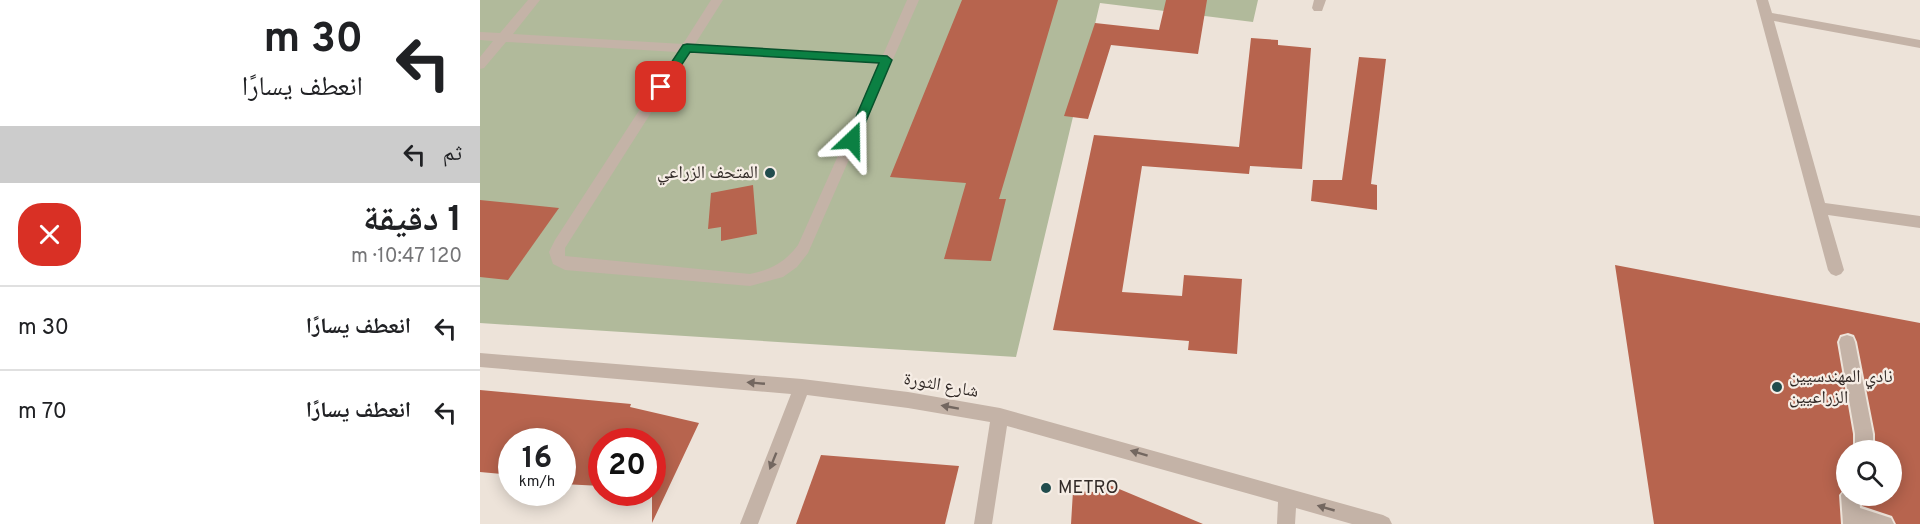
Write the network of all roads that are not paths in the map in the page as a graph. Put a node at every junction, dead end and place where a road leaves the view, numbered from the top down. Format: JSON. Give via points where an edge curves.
{"nodes":[{"id":1,"x":534,"y":0,"type":"edge"},
{"id":2,"x":717,"y":0,"type":"edge"},
{"id":3,"x":913,"y":0,"type":"edge"},
{"id":4,"x":1762,"y":0,"type":"edge"},
{"id":5,"x":1766,"y":16,"type":"junction"},
{"id":6,"x":480,"y":36,"type":"edge"},
{"id":7,"x":503,"y":37,"type":"junction"},
{"id":8,"x":1920,"y":44,"type":"edge"},
{"id":9,"x":687,"y":48,"type":"junction"},
{"id":10,"x":887,"y":60,"type":"junction"},
{"id":11,"x":480,"y":65,"type":"edge"},
{"id":12,"x":1819,"y":208,"type":"junction"},
{"id":13,"x":1920,"y":222,"type":"edge"},
{"id":14,"x":1836,"y":270,"type":"dead end"},
{"id":15,"x":1846,"y":342,"type":"dead end"},
{"id":16,"x":480,"y":360,"type":"edge"},
{"id":17,"x":802,"y":387,"type":"junction"},
{"id":18,"x":1000,"y":416,"type":"junction"},
{"id":19,"x":1864,"y":440,"type":"edge"},
{"id":20,"x":1287,"y":497,"type":"junction"},
{"id":21,"x":1852,"y":519,"type":"edge"},
{"id":22,"x":748,"y":524,"type":"edge"},
{"id":23,"x":983,"y":524,"type":"edge"},
{"id":24,"x":1286,"y":524,"type":"edge"},
{"id":25,"x":1383,"y":524,"type":"edge"},
{"id":26,"x":1885,"y":524,"type":"edge"}],
"edges":[{"from":1,"to":7,"type":"street"},
{"from":2,"to":9,"type":"street"},
{"from":3,"to":10,"type":"street"},
{"from":4,"to":5,"type":"street"},
{"from":5,"to":8,"type":"street"},
{"from":5,"to":12,"type":"street"},
{"from":6,"to":7,"type":"street"},
{"from":7,"to":9,"type":"street"},
{"from":7,"to":11,"type":"street"},
{"from":9,"to":10,"type":"street"},
{"from":9,"to":10,"type":"street","via":[[560,244],[558,260],[565,264],[750,280],[788,268],[801,255]]},
{"from":12,"to":13,"type":"street"},
{"from":12,"to":14,"type":"street"},
{"from":15,"to":19,"type":"street"},
{"from":17,"to":16,"type":"street","name":"شارع الثورة","one_way":true},
{"from":18,"to":17,"type":"street","name":"شارع الثورة","one_way":true},
{"from":17,"to":22,"type":"street","one_way":true},
{"from":20,"to":18,"type":"street","name":"شارع الثورة","one_way":true},
{"from":18,"to":23,"type":"street"},
{"from":20,"to":24,"type":"street"},
{"from":25,"to":20,"type":"street","name":"شارع الثورة","one_way":true},
{"from":21,"to":26,"type":"street"}]}
